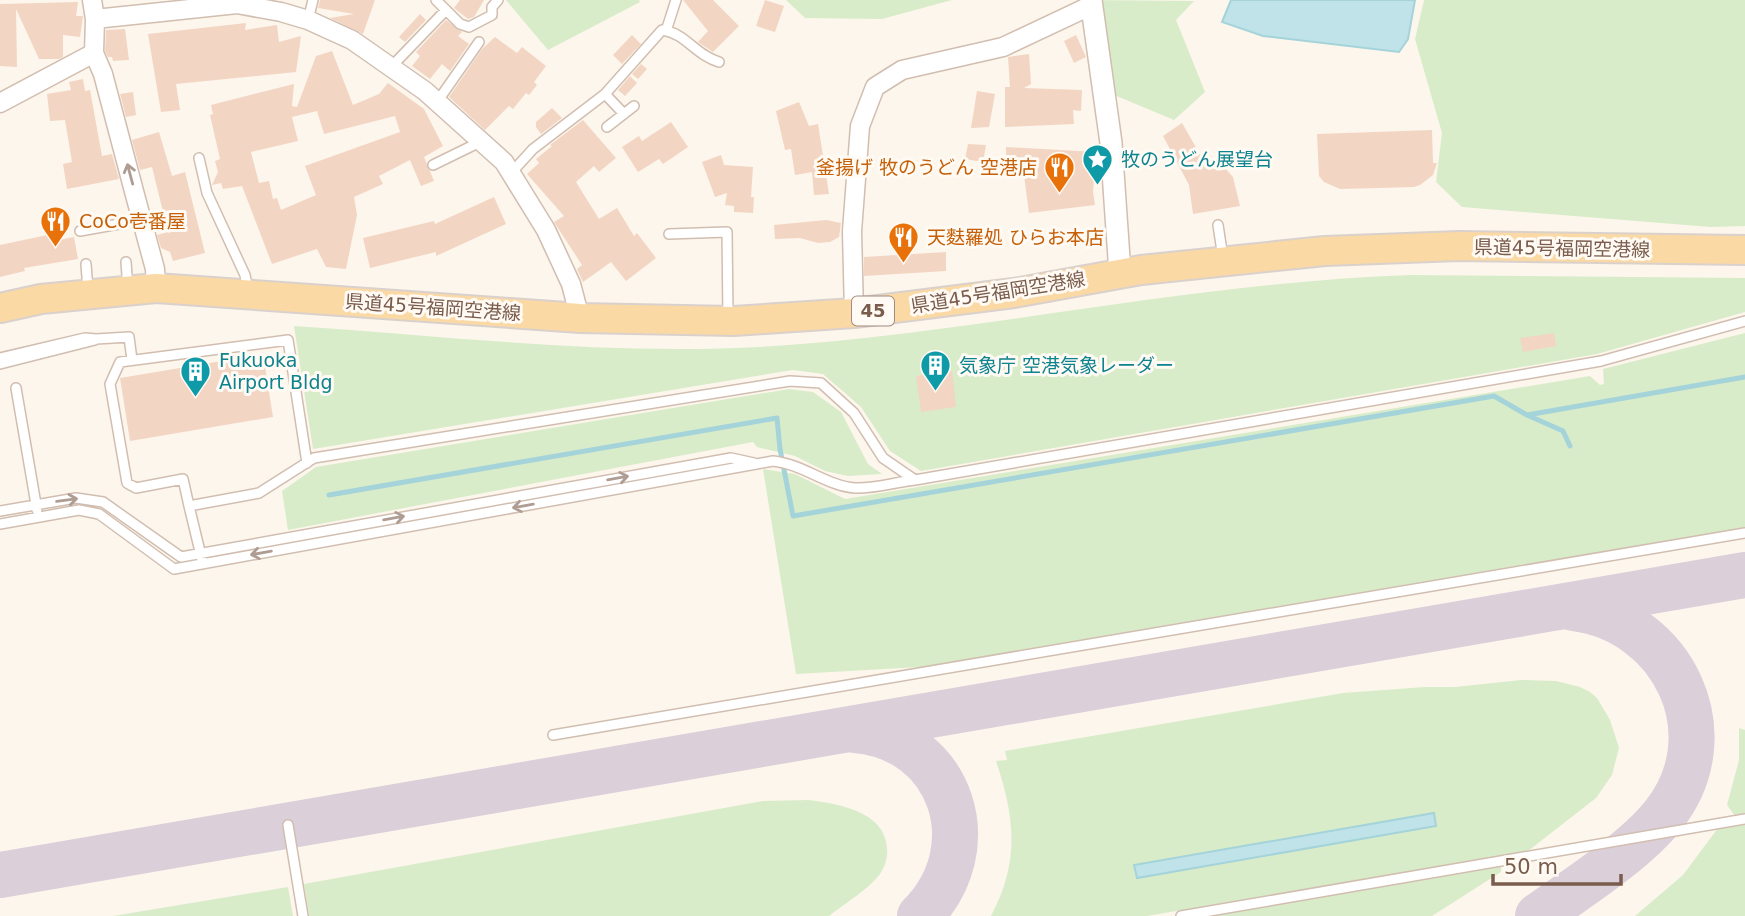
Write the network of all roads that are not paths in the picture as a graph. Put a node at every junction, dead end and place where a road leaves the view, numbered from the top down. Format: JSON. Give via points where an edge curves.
{"nodes":[{"id":1,"x":92,"y":0,"type":"edge"},
{"id":2,"x":313,"y":0,"type":"edge"},
{"id":3,"x":436,"y":0,"type":"edge"},
{"id":4,"x":498,"y":0,"type":"edge"},
{"id":5,"x":676,"y":0,"type":"edge"},
{"id":6,"x":1091,"y":3,"type":"edge"},
{"id":7,"x":445,"y":11,"type":"junction"},
{"id":8,"x":94,"y":19,"type":"junction"},
{"id":9,"x":308,"y":20,"type":"junction"},
{"id":10,"x":666,"y":31,"type":"junction"},
{"id":11,"x":479,"y":42,"type":"dead end"},
{"id":12,"x":94,"y":53,"type":"junction"},
{"id":13,"x":719,"y":62,"type":"dead end"},
{"id":14,"x":392,"y":66,"type":"junction"},
{"id":15,"x":605,"y":94,"type":"junction"},
{"id":16,"x":437,"y":102,"type":"junction"},
{"id":17,"x":0,"y":103,"type":"edge"},
{"id":18,"x":634,"y":106,"type":"dead end"},
{"id":19,"x":624,"y":114,"type":"junction"},
{"id":20,"x":607,"y":127,"type":"dead end"},
{"id":21,"x":480,"y":142,"type":"junction"},
{"id":22,"x":199,"y":158,"type":"dead end"},
{"id":23,"x":433,"y":165,"type":"dead end"},
{"id":24,"x":512,"y":172,"type":"junction"},
{"id":25,"x":119,"y":224,"type":"dead end"},
{"id":26,"x":1218,"y":225,"type":"dead end"},
{"id":27,"x":80,"y":231,"type":"dead end"},
{"id":28,"x":669,"y":234,"type":"dead end"},
{"id":29,"x":1745,"y":250,"type":"edge"},
{"id":30,"x":1223,"y":260,"type":"junction"},
{"id":31,"x":126,"y":262,"type":"dead end"},
{"id":32,"x":86,"y":264,"type":"dead end"},
{"id":33,"x":1119,"y":273,"type":"junction"},
{"id":34,"x":142,"y":289,"type":"junction"},
{"id":35,"x":89,"y":294,"type":"junction"},
{"id":36,"x":249,"y":294,"type":"junction"},
{"id":37,"x":0,"y":308,"type":"edge"},
{"id":38,"x":854,"y":313,"type":"junction"},
{"id":39,"x":580,"y":318,"type":"junction"},
{"id":40,"x":728,"y":321,"type":"junction"},
{"id":41,"x":1745,"y":321,"type":"edge"},
{"id":42,"x":96,"y":340,"type":"junction"},
{"id":43,"x":0,"y":358,"type":"edge"},
{"id":44,"x":132,"y":360,"type":"junction"},
{"id":45,"x":0,"y":364,"type":"edge"},
{"id":46,"x":16,"y":388,"type":"dead end"},
{"id":47,"x":307,"y":463,"type":"junction"},
{"id":48,"x":915,"y":480,"type":"junction"},
{"id":49,"x":37,"y":505,"type":"junction"},
{"id":50,"x":189,"y":506,"type":"junction"},
{"id":51,"x":0,"y":511,"type":"edge"},
{"id":52,"x":39,"y":517,"type":"junction"},
{"id":53,"x":0,"y":524,"type":"edge"},
{"id":54,"x":1745,"y":533,"type":"edge"},
{"id":55,"x":202,"y":559,"type":"junction"},
{"id":56,"x":553,"y":735,"type":"dead end"},
{"id":57,"x":1745,"y":819,"type":"edge"},
{"id":58,"x":288,"y":825,"type":"dead end"},
{"id":59,"x":303,"y":916,"type":"edge"},
{"id":60,"x":1181,"y":916,"type":"edge"}],
"edges":[{"from":1,"to":8,"type":"street"},
{"from":2,"to":9,"type":"lane"},
{"from":3,"to":7,"type":"lane"},
{"from":4,"to":7,"type":"lane","via":[[492,15],[469,27]]},
{"from":5,"to":10,"type":"lane"},
{"from":6,"to":33,"type":"street","via":[[1111,144]]},
{"from":6,"to":38,"type":"street","via":[[1003,47],[902,70],[875,87],[860,126]]},
{"from":7,"to":14,"type":"lane"},
{"from":8,"to":9,"type":"street","via":[[237,4]]},
{"from":8,"to":12,"type":"street"},
{"from":9,"to":14,"type":"street","via":[[352,40]]},
{"from":10,"to":13,"type":"lane","via":[[681,36],[705,58]]},
{"from":10,"to":15,"type":"lane","via":[[662,30]]},
{"from":11,"to":16,"type":"lane"},
{"from":12,"to":17,"type":"street"},
{"from":34,"to":12,"type":"street","one_way":true,"via":[[155,269]]},
{"from":14,"to":16,"type":"street"},
{"from":15,"to":19,"type":"lane"},
{"from":15,"to":24,"type":"lane","via":[[533,149]]},
{"from":16,"to":21,"type":"street"},
{"from":18,"to":19,"type":"lane"},
{"from":19,"to":20,"type":"lane"},
{"from":21,"to":23,"type":"lane"},
{"from":21,"to":24,"type":"street"},
{"from":22,"to":36,"type":"lane","via":[[207,193],[245,275]]},
{"from":24,"to":39,"type":"street","via":[[572,284]]},
{"from":25,"to":27,"type":"lane"},
{"from":26,"to":30,"type":"lane"},
{"from":28,"to":40,"type":"lane","via":[[727,232]]},
{"from":29,"to":30,"type":"main road","name":"県道45号福岡空港線","number":"45","via":[[1459,246]]},
{"from":30,"to":33,"type":"main road","name":"県道45号福岡空港線","number":"45"},
{"from":31,"to":34,"type":"lane"},
{"from":32,"to":35,"type":"lane"},
{"from":33,"to":38,"type":"main road","name":"県道45号福岡空港線","number":"45"},
{"from":34,"to":35,"type":"main road","name":"県道45号福岡空港線","number":"45"},
{"from":34,"to":36,"type":"main road","name":"県道45号福岡空港線","number":"45"},
{"from":35,"to":37,"type":"main road","name":"県道45号福岡空港線","number":"45"},
{"from":36,"to":39,"type":"main road","name":"県道45号福岡空港線","number":"45"},
{"from":38,"to":40,"type":"main road","name":"県道45号福岡空港線","number":"45"},
{"from":39,"to":40,"type":"main road","name":"県道45号福岡空港線","number":"45"},
{"from":41,"to":48,"type":"lane","via":[[1601,361]]},
{"from":42,"to":43,"type":"lane","via":[[85,338]]},
{"from":42,"to":44,"type":"lane","via":[[129,337]]},
{"from":42,"to":45,"type":"lane"},
{"from":44,"to":47,"type":"lane","via":[[288,340]]},
{"from":44,"to":50,"type":"lane","via":[[120,362],[110,384],[127,483],[136,488],[183,479]]},
{"from":46,"to":49,"type":"lane"},
{"from":47,"to":48,"type":"lane","via":[[314,458],[790,381],[821,383],[854,413],[883,458]]},
{"from":47,"to":50,"type":"lane","via":[[259,493]]},
{"from":48,"to":55,"type":"lane","via":[[856,488],[791,463],[773,461]]},
{"from":49,"to":51,"type":"lane"},
{"from":49,"to":52,"type":"lane"},
{"from":49,"to":55,"type":"lane","one_way":true,"via":[[76,498],[103,502],[181,557]]},
{"from":50,"to":55,"type":"lane"},
{"from":52,"to":53,"type":"lane"},
{"from":52,"to":55,"type":"lane","via":[[89,511],[174,569]]},
{"from":54,"to":56,"type":"lane"},
{"from":57,"to":60,"type":"lane"},
{"from":58,"to":59,"type":"lane"}]}
